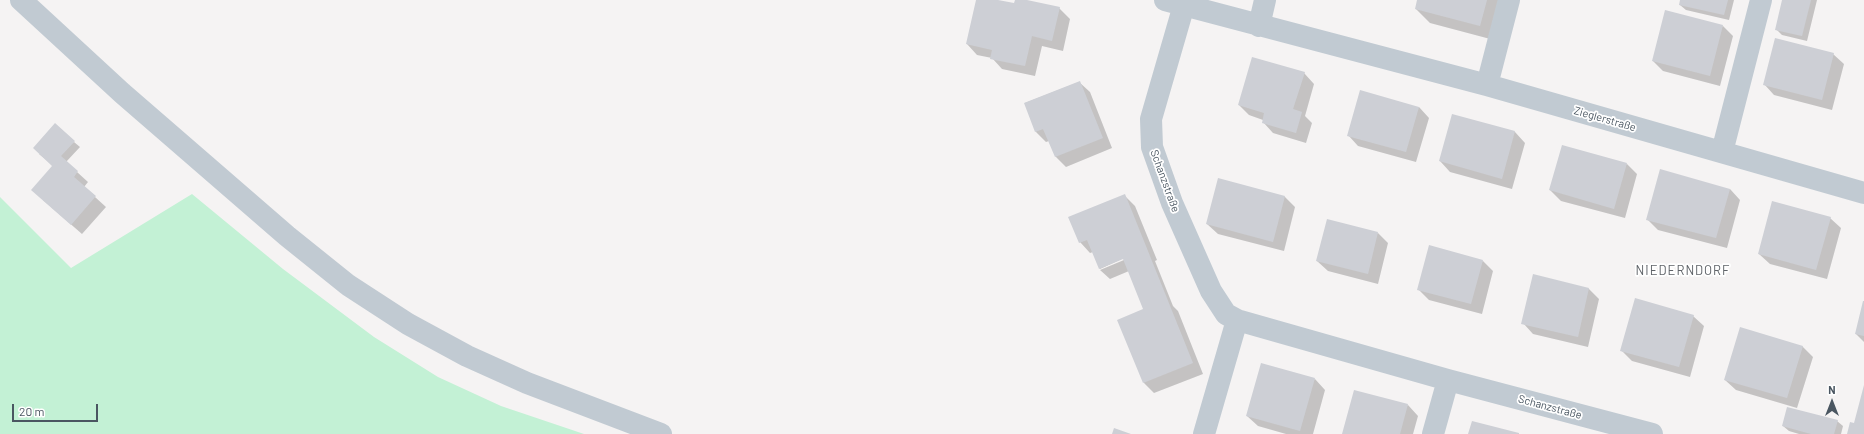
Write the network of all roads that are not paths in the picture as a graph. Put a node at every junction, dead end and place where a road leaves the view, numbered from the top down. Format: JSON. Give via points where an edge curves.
{"nodes":[{"id":1,"x":21,"y":0,"type":"edge"},
{"id":2,"x":1265,"y":0,"type":"edge"},
{"id":3,"x":1509,"y":0,"type":"edge"},
{"id":4,"x":1761,"y":0,"type":"edge"},
{"id":5,"x":1174,"y":2,"type":"edge"},
{"id":6,"x":1259,"y":26,"type":"junction"},
{"id":7,"x":1487,"y":85,"type":"junction"},
{"id":8,"x":1722,"y":152,"type":"junction"},
{"id":9,"x":1864,"y":193,"type":"edge"},
{"id":10,"x":1237,"y":320,"type":"junction"},
{"id":11,"x":1448,"y":380,"type":"junction"},
{"id":12,"x":661,"y":434,"type":"edge"},
{"id":13,"x":1204,"y":434,"type":"edge"},
{"id":14,"x":1433,"y":434,"type":"edge"},
{"id":15,"x":1652,"y":434,"type":"edge"}],
"edges":[{"from":1,"to":12,"type":"street","via":[[122,93],[287,236],[348,285],[408,324],[467,356],[527,383]]},
{"from":2,"to":6,"type":"street"},
{"from":3,"to":7,"type":"street"},
{"from":4,"to":8,"type":"street"},
{"from":5,"to":6,"type":"street","name":"Zieglerstraße"},
{"from":5,"to":10,"type":"street","name":"Schanzstraße","via":[[1151,119],[1152,147],[1172,203],[1211,291],[1226,314]]},
{"from":6,"to":7,"type":"street","name":"Zieglerstraße"},
{"from":7,"to":8,"type":"street","name":"Zieglerstraße"},
{"from":8,"to":9,"type":"street","name":"Zieglerstraße"},
{"from":10,"to":11,"type":"street","name":"Schanzstraße"},
{"from":10,"to":13,"type":"street"},
{"from":11,"to":14,"type":"street"},
{"from":11,"to":15,"type":"street","name":"Schanzstraße"}]}
